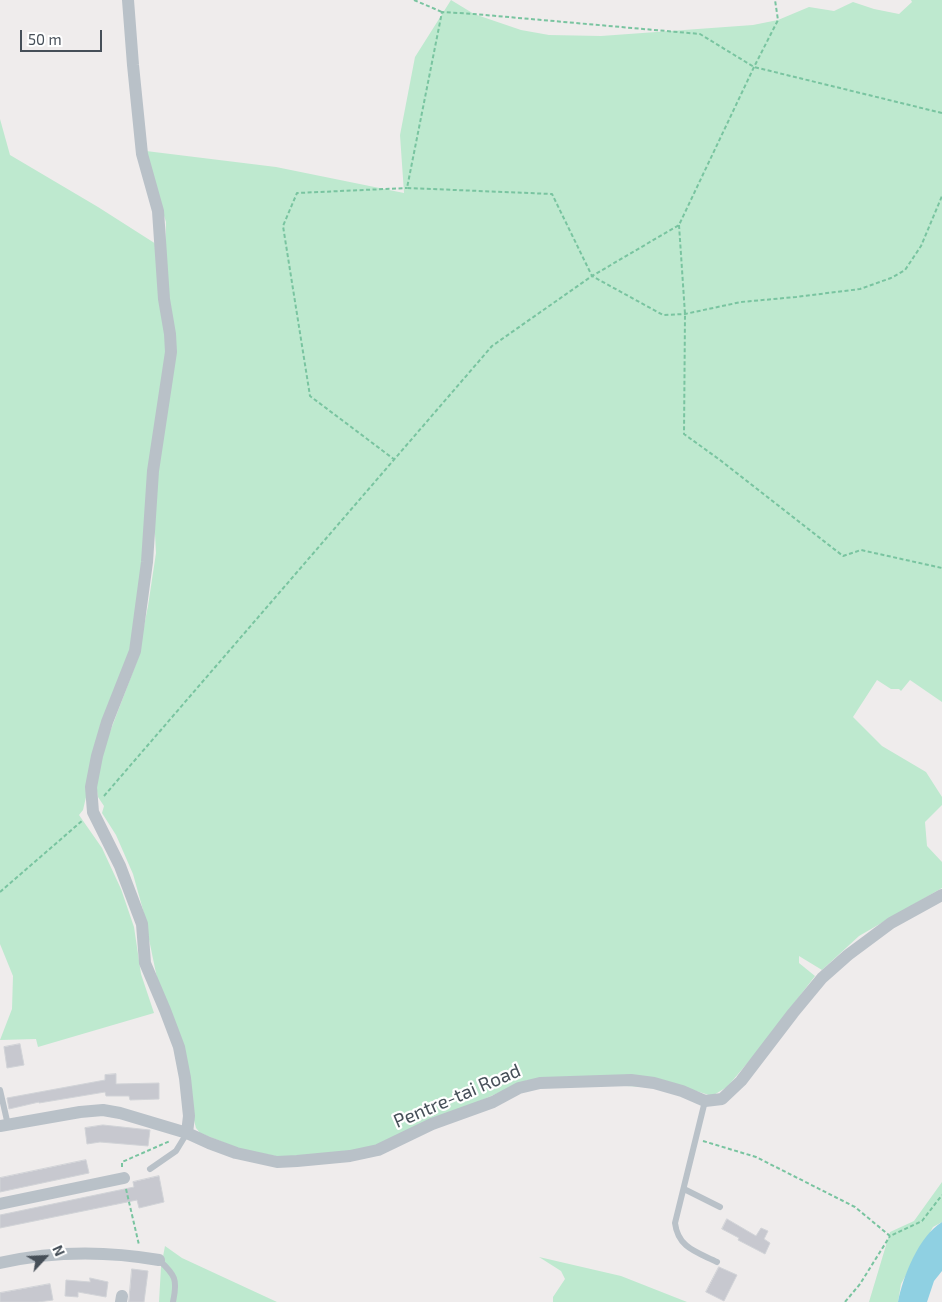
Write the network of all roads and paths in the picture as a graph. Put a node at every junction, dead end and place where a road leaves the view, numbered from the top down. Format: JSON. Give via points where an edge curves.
{"nodes":[{"id":1,"x":128,"y":0,"type":"edge"},
{"id":2,"x":414,"y":0,"type":"edge"},
{"id":3,"x":774,"y":0,"type":"edge"},
{"id":4,"x":442,"y":12,"type":"junction"},
{"id":5,"x":754,"y":67,"type":"junction"},
{"id":6,"x":942,"y":112,"type":"edge"},
{"id":7,"x":408,"y":188,"type":"junction"},
{"id":8,"x":942,"y":196,"type":"edge"},
{"id":9,"x":679,"y":225,"type":"junction"},
{"id":10,"x":592,"y":276,"type":"junction"},
{"id":11,"x":684,"y":314,"type":"junction"},
{"id":12,"x":395,"y":460,"type":"junction"},
{"id":13,"x":942,"y":568,"type":"edge"},
{"id":14,"x":93,"y":812,"type":"junction"},
{"id":15,"x":0,"y":892,"type":"edge"},
{"id":16,"x":942,"y":895,"type":"edge"},
{"id":17,"x":0,"y":1090,"type":"edge"},
{"id":18,"x":705,"y":1101,"type":"junction"},
{"id":19,"x":4,"y":1125,"type":"edge"},
{"id":20,"x":187,"y":1133,"type":"junction"},
{"id":21,"x":704,"y":1134,"type":"dead end"},
{"id":22,"x":150,"y":1169,"type":"dead end"},
{"id":23,"x":124,"y":1178,"type":"junction"},
{"id":24,"x":684,"y":1188,"type":"junction"},
{"id":25,"x":942,"y":1195,"type":"edge"},
{"id":26,"x":0,"y":1204,"type":"edge"},
{"id":27,"x":720,"y":1207,"type":"dead end"},
{"id":28,"x":890,"y":1236,"type":"junction"},
{"id":29,"x":142,"y":1257,"type":"junction"},
{"id":30,"x":159,"y":1260,"type":"joint"},
{"id":31,"x":717,"y":1262,"type":"dead end"},
{"id":32,"x":0,"y":1263,"type":"edge"},
{"id":33,"x":174,"y":1302,"type":"edge"},
{"id":34,"x":845,"y":1302,"type":"edge"}],
"edges":[{"from":1,"to":14,"type":"street","via":[[142,154],[158,211],[171,352],[153,471],[147,562],[135,651],[97,756],[91,787]]},
{"from":2,"to":4,"type":"path"},
{"from":3,"to":5,"type":"path","via":[[778,20]]},
{"from":4,"to":5,"type":"path","via":[[700,34]]},
{"from":4,"to":7,"type":"path"},
{"from":5,"to":6,"type":"path"},
{"from":5,"to":9,"type":"path"},
{"from":7,"to":10,"type":"path","via":[[552,194]]},
{"from":7,"to":12,"type":"path","via":[[297,193],[283,226],[310,396]]},
{"from":8,"to":11,"type":"path","via":[[920,246],[905,270],[891,278],[860,289],[741,302]]},
{"from":9,"to":10,"type":"path"},
{"from":9,"to":11,"type":"path"},
{"from":10,"to":11,"type":"path","via":[[663,315]]},
{"from":10,"to":12,"type":"path","via":[[492,346]]},
{"from":11,"to":13,"type":"path","via":[[684,434],[843,556],[860,550]]},
{"from":12,"to":14,"type":"path"},
{"from":14,"to":15,"type":"path"},
{"from":14,"to":20,"type":"street","via":[[120,866],[142,924],[145,963],[179,1047],[189,1116]]},
{"from":16,"to":18,"type":"street","via":[[892,922],[848,955],[822,978],[733,1090],[722,1099]]},
{"from":17,"to":19,"type":"lane"},
{"from":18,"to":20,"type":"street","name":"Pentre-tai Road","via":[[654,1083],[631,1080],[540,1083],[519,1088],[378,1150],[323,1160],[277,1162],[236,1153]]},
{"from":18,"to":24,"type":"lane"},
{"from":19,"to":20,"type":"street","name":"Pentre-tai Road","via":[[103,1110]]},
{"from":20,"to":22,"type":"lane","via":[[176,1151]]},
{"from":20,"to":23,"type":"path","via":[[122,1162]]},
{"from":21,"to":28,"type":"path","via":[[703,1140],[756,1157],[855,1207]]},
{"from":23,"to":26,"type":"street"},
{"from":23,"to":29,"type":"path"},
{"from":24,"to":27,"type":"lane"},
{"from":24,"to":31,"type":"lane","via":[[675,1224],[676,1234],[688,1248]]},
{"from":25,"to":28,"type":"path","via":[[922,1221]]},
{"from":28,"to":34,"type":"path"},
{"from":29,"to":30,"type":"street"},
{"from":29,"to":32,"type":"street","via":[[72,1253]]},
{"from":30,"to":33,"type":"lane","via":[[173,1273]]}]}
